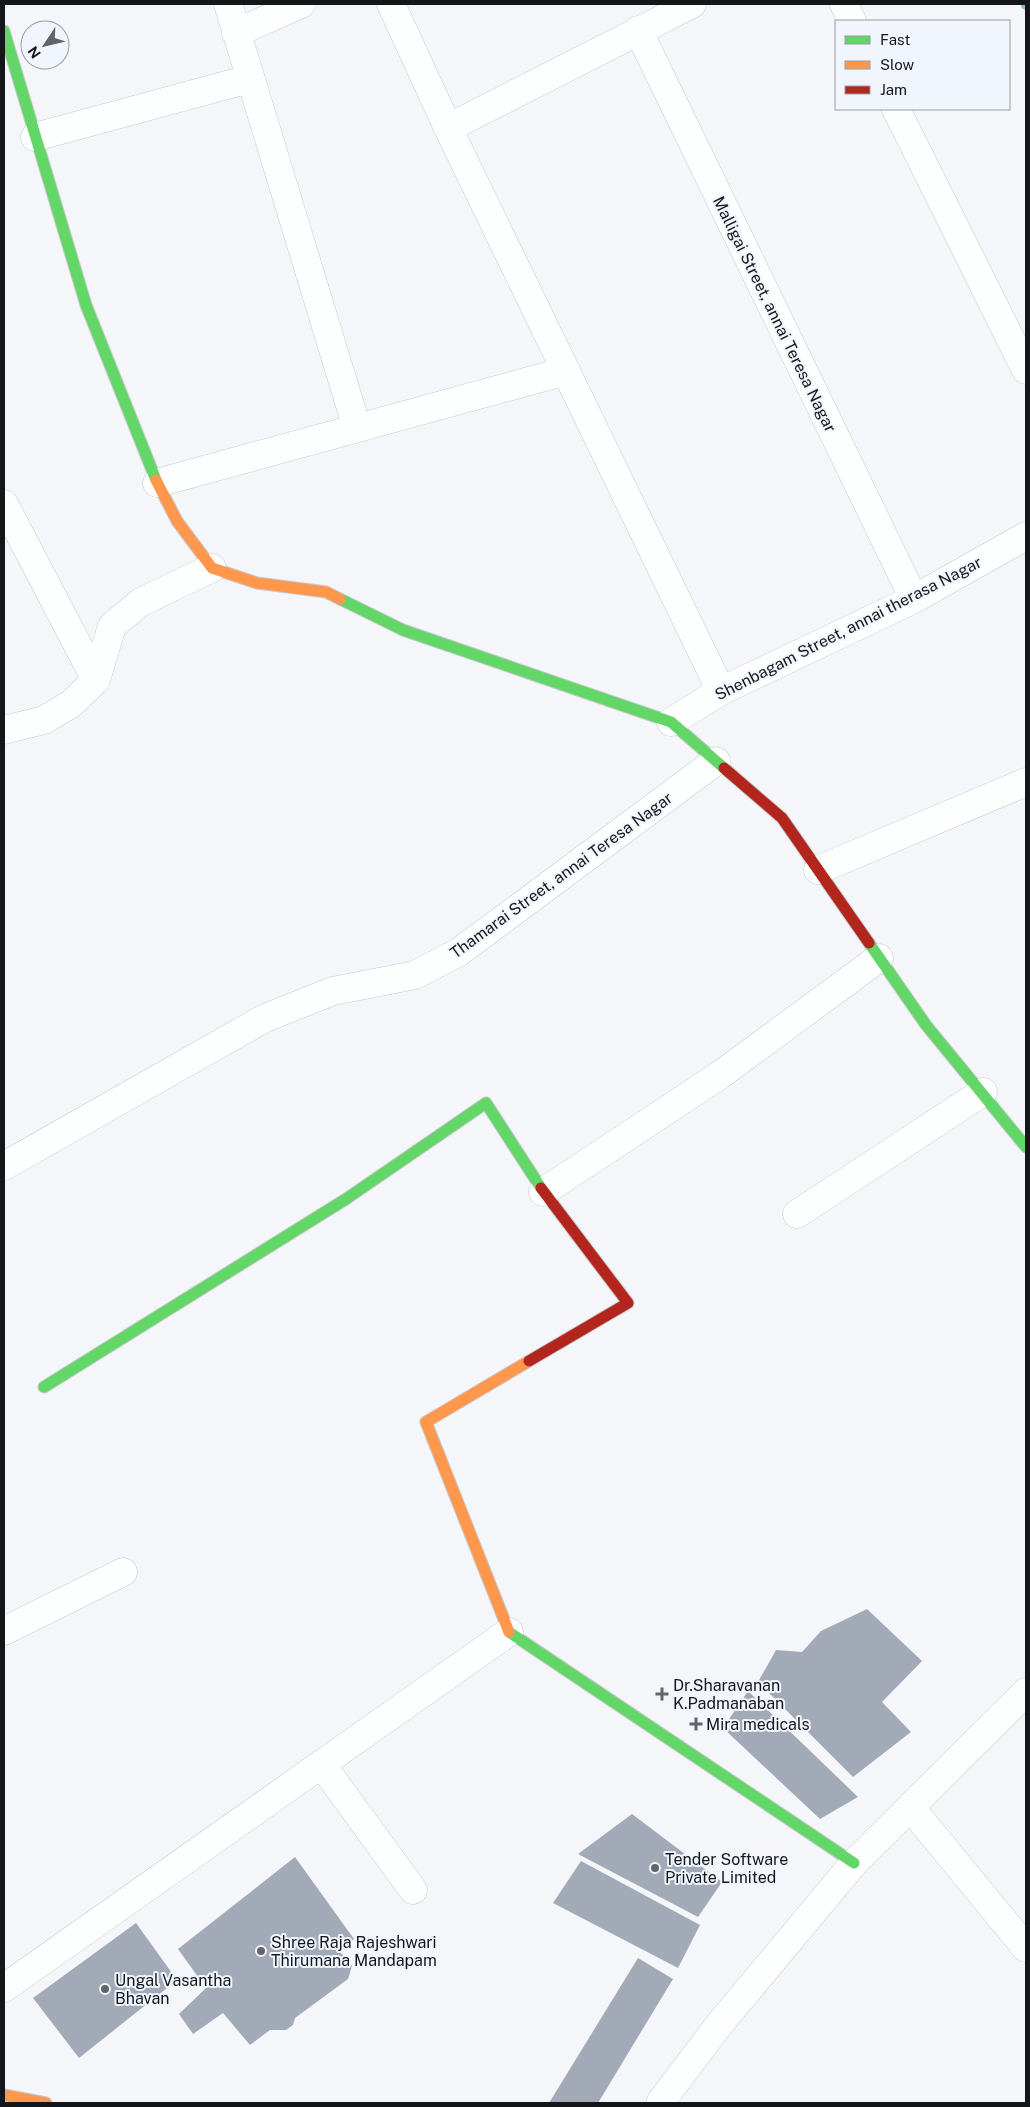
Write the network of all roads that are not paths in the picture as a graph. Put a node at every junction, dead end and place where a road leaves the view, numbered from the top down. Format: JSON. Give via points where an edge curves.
{"nodes":[{"id":1,"x":228,"y":4,"type":"edge"},
{"id":2,"x":301,"y":4,"type":"edge"},
{"id":3,"x":391,"y":4,"type":"edge"},
{"id":4,"x":692,"y":4,"type":"edge"},
{"id":5,"x":844,"y":4,"type":"edge"},
{"id":6,"x":852,"y":20,"type":"edge"},
{"id":7,"x":638,"y":30,"type":"junction"},
{"id":8,"x":4,"y":31,"type":"edge"},
{"id":9,"x":236,"y":33,"type":"junction"},
{"id":10,"x":249,"y":79,"type":"junction"},
{"id":11,"x":896,"y":110,"type":"edge"},
{"id":12,"x":448,"y":128,"type":"junction"},
{"id":13,"x":35,"y":137,"type":"junction"},
{"id":14,"x":1026,"y":370,"type":"edge"},
{"id":15,"x":566,"y":371,"type":"junction"},
{"id":16,"x":357,"y":428,"type":"junction"},
{"id":17,"x":157,"y":483,"type":"junction"},
{"id":18,"x":4,"y":504,"type":"edge"},
{"id":19,"x":1026,"y":536,"type":"edge"},
{"id":20,"x":212,"y":568,"type":"junction"},
{"id":21,"x":914,"y":599,"type":"junction"},
{"id":22,"x":96,"y":680,"type":"junction"},
{"id":23,"x":721,"y":691,"type":"junction"},
{"id":24,"x":671,"y":722,"type":"junction"},
{"id":25,"x":4,"y":730,"type":"edge"},
{"id":26,"x":716,"y":761,"type":"junction"},
{"id":27,"x":1026,"y":782,"type":"edge"},
{"id":28,"x":818,"y":870,"type":"junction"},
{"id":29,"x":879,"y":958,"type":"junction"},
{"id":30,"x":982,"y":1092,"type":"junction"},
{"id":31,"x":1026,"y":1148,"type":"edge"},
{"id":32,"x":4,"y":1166,"type":"edge"},
{"id":33,"x":543,"y":1192,"type":"junction"},
{"id":34,"x":797,"y":1214,"type":"dead end"},
{"id":35,"x":44,"y":1387,"type":"dead end"},
{"id":36,"x":123,"y":1572,"type":"dead end"},
{"id":37,"x":4,"y":1631,"type":"edge"},
{"id":38,"x":509,"y":1632,"type":"junction"},
{"id":39,"x":1026,"y":1692,"type":"edge"},
{"id":40,"x":322,"y":1764,"type":"junction"},
{"id":41,"x":910,"y":1808,"type":"junction"},
{"id":42,"x":854,"y":1863,"type":"junction"},
{"id":43,"x":413,"y":1890,"type":"dead end"},
{"id":44,"x":1026,"y":1948,"type":"edge"},
{"id":45,"x":4,"y":1988,"type":"edge"},
{"id":46,"x":4,"y":2095,"type":"edge"},
{"id":47,"x":46,"y":2103,"type":"edge"},
{"id":48,"x":660,"y":2103,"type":"edge"}],
"edges":[{"from":1,"to":9,"type":"street"},
{"from":2,"to":9,"type":"street"},
{"from":3,"to":12,"type":"street"},
{"from":4,"to":7,"type":"street"},
{"from":5,"to":6,"type":"street"},
{"from":7,"to":12,"type":"street"},
{"from":7,"to":21,"type":"street","name":"Malligai Street, annai Teresa Nagar"},
{"from":8,"to":13,"type":"main road"},
{"from":9,"to":10,"type":"street"},
{"from":10,"to":13,"type":"street"},
{"from":10,"to":16,"type":"street"},
{"from":11,"to":14,"type":"street"},
{"from":12,"to":15,"type":"street"},
{"from":13,"to":17,"type":"main road","via":[[86,305]]},
{"from":15,"to":16,"type":"street"},
{"from":15,"to":23,"type":"street"},
{"from":16,"to":17,"type":"street"},
{"from":17,"to":20,"type":"main road","via":[[177,521]]},
{"from":18,"to":22,"type":"street"},
{"from":19,"to":21,"type":"street","name":"Shenbagam Street, annai therasa Nagar"},
{"from":20,"to":22,"type":"street","via":[[142,602],[112,626]]},
{"from":20,"to":24,"type":"main road","via":[[257,583],[326,592],[403,630]]},
{"from":21,"to":23,"type":"street","name":"Shenbagam Street, annai therasa Nagar"},
{"from":22,"to":25,"type":"street","via":[[71,704],[44,720]]},
{"from":23,"to":24,"type":"street","name":"Shenbagam Street, annai therasa Nagar"},
{"from":24,"to":26,"type":"main road"},
{"from":26,"to":28,"type":"main road","via":[[782,818]]},
{"from":26,"to":32,"type":"street","name":"Thamarai Street, annai Teresa Nagar","via":[[459,952],[415,975],[333,991],[265,1018]]},
{"from":27,"to":28,"type":"street"},
{"from":28,"to":29,"type":"main road"},
{"from":29,"to":30,"type":"main road","via":[[926,1025]]},
{"from":29,"to":33,"type":"street","via":[[720,1075]]},
{"from":30,"to":31,"type":"main road"},
{"from":30,"to":34,"type":"street"},
{"from":33,"to":35,"type":"main road","via":[[486,1103],[346,1199]]},
{"from":33,"to":38,"type":"main road","via":[[628,1303],[426,1422]]},
{"from":36,"to":37,"type":"street"},
{"from":38,"to":40,"type":"street"},
{"from":38,"to":42,"type":"main road"},
{"from":39,"to":41,"type":"street"},
{"from":40,"to":43,"type":"street"},
{"from":40,"to":45,"type":"street"},
{"from":41,"to":42,"type":"street"},
{"from":41,"to":44,"type":"street"},
{"from":42,"to":48,"type":"street","via":[[718,2026]]},
{"from":46,"to":47,"type":"main road"}]}
